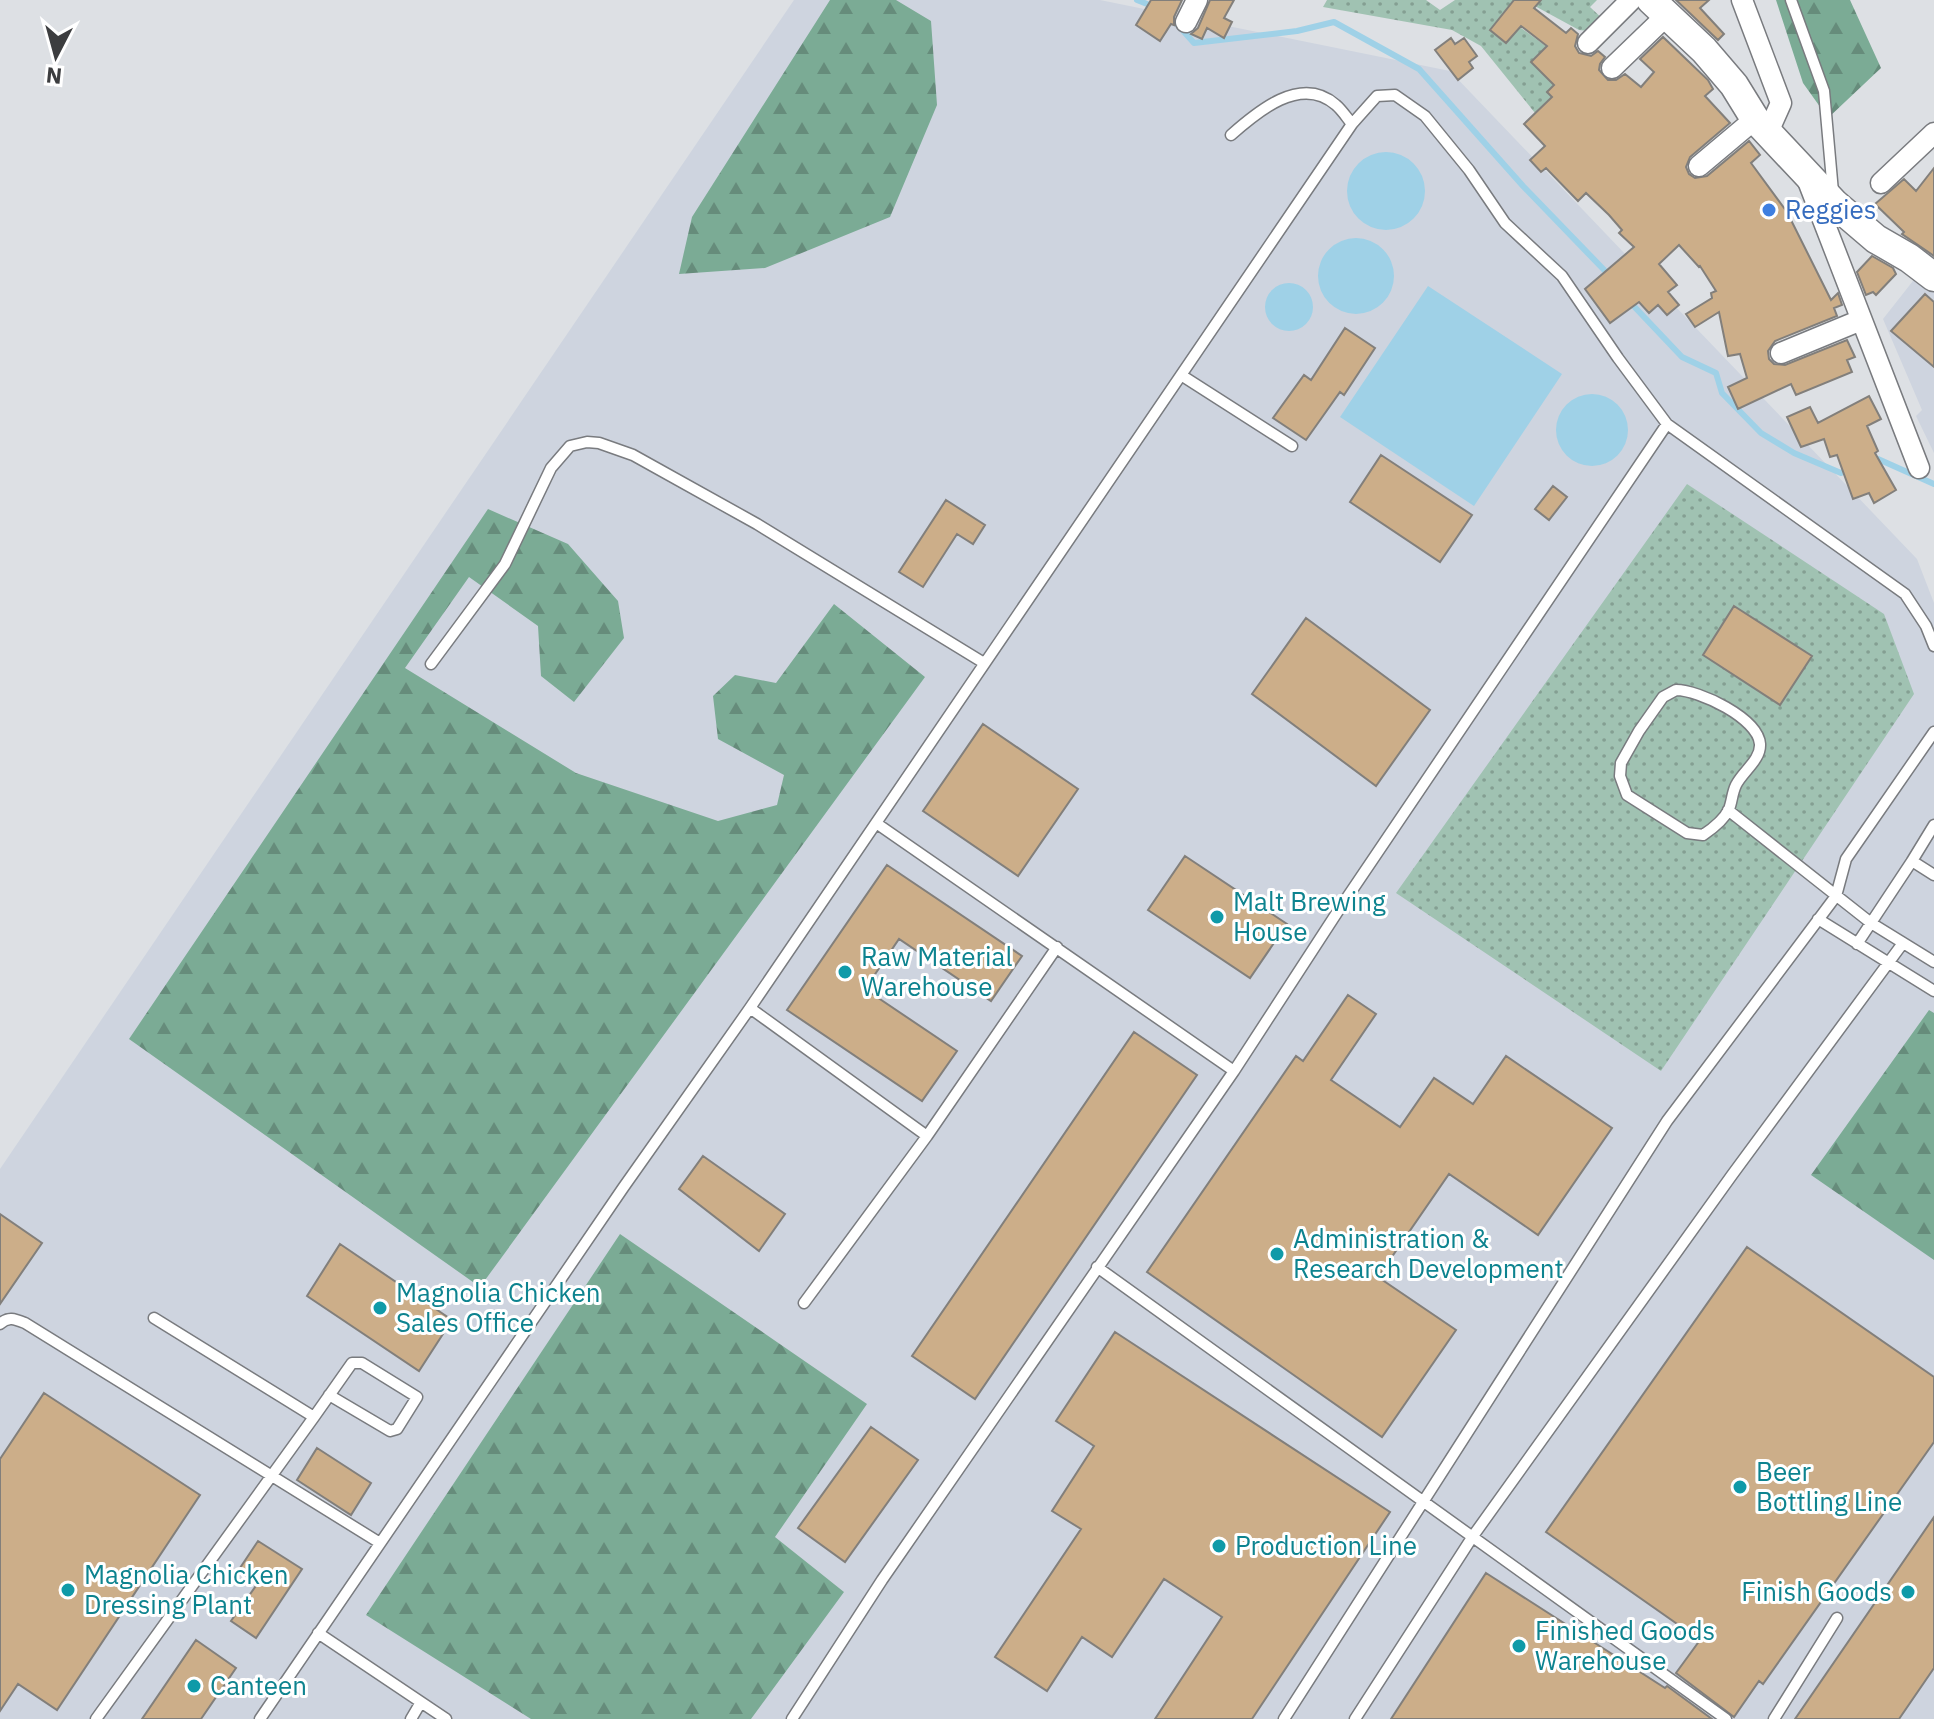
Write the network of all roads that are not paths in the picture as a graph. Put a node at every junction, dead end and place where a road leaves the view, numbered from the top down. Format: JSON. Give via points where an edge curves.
{"nodes":[{"id":1,"x":1197,"y":0,"type":"edge"},
{"id":2,"x":1631,"y":0,"type":"edge"},
{"id":3,"x":1742,"y":0,"type":"edge"},
{"id":4,"x":1791,"y":0,"type":"edge"},
{"id":5,"x":1658,"y":8,"type":"edge"},
{"id":6,"x":1186,"y":22,"type":"dead end"},
{"id":7,"x":1588,"y":43,"type":"dead end"},
{"id":8,"x":1612,"y":68,"type":"dead end"},
{"id":9,"x":1352,"y":124,"type":"junction"},
{"id":10,"x":1762,"y":126,"type":"junction"},
{"id":11,"x":1934,"y":133,"type":"edge"},
{"id":12,"x":1231,"y":135,"type":"dead end"},
{"id":13,"x":1699,"y":166,"type":"dead end"},
{"id":14,"x":1805,"y":174,"type":"junction"},
{"id":15,"x":1881,"y":183,"type":"dead end"},
{"id":16,"x":1835,"y":204,"type":"junction"},
{"id":17,"x":1934,"y":277,"type":"edge"},
{"id":18,"x":1861,"y":320,"type":"junction"},
{"id":19,"x":1781,"y":353,"type":"dead end"},
{"id":20,"x":1181,"y":375,"type":"junction"},
{"id":21,"x":1667,"y":424,"type":"junction"},
{"id":22,"x":1292,"y":446,"type":"dead end"},
{"id":23,"x":1919,"y":468,"type":"dead end"},
{"id":24,"x":1934,"y":646,"type":"edge"},
{"id":25,"x":984,"y":663,"type":"junction"},
{"id":26,"x":431,"y":664,"type":"dead end"},
{"id":27,"x":1934,"y":732,"type":"edge"},
{"id":28,"x":1728,"y":810,"type":"junction"},
{"id":29,"x":876,"y":823,"type":"junction"},
{"id":30,"x":1934,"y":825,"type":"edge"},
{"id":31,"x":1912,"y":861,"type":"junction"},
{"id":32,"x":1934,"y":875,"type":"edge"},
{"id":33,"x":1836,"y":896,"type":"junction"},
{"id":34,"x":1818,"y":919,"type":"junction"},
{"id":35,"x":1871,"y":923,"type":"junction"},
{"id":36,"x":1903,"y":943,"type":"junction"},
{"id":37,"x":1857,"y":944,"type":"junction"},
{"id":38,"x":1057,"y":947,"type":"junction"},
{"id":39,"x":1889,"y":962,"type":"junction"},
{"id":40,"x":1934,"y":962,"type":"edge"},
{"id":41,"x":1934,"y":991,"type":"edge"},
{"id":42,"x":750,"y":1008,"type":"junction"},
{"id":43,"x":1234,"y":1071,"type":"junction"},
{"id":44,"x":927,"y":1136,"type":"junction"},
{"id":45,"x":1097,"y":1267,"type":"junction"},
{"id":46,"x":804,"y":1303,"type":"dead end"},
{"id":47,"x":154,"y":1318,"type":"dead end"},
{"id":48,"x":0,"y":1324,"type":"edge"},
{"id":49,"x":329,"y":1395,"type":"junction"},
{"id":50,"x":314,"y":1417,"type":"junction"},
{"id":51,"x":273,"y":1474,"type":"junction"},
{"id":52,"x":1425,"y":1503,"type":"junction"},
{"id":53,"x":1473,"y":1536,"type":"junction"},
{"id":54,"x":380,"y":1543,"type":"junction"},
{"id":55,"x":1837,"y":1618,"type":"dead end"},
{"id":56,"x":318,"y":1633,"type":"junction"},
{"id":57,"x":421,"y":1702,"type":"junction"},
{"id":58,"x":96,"y":1719,"type":"edge"},
{"id":59,"x":260,"y":1719,"type":"edge"},
{"id":60,"x":411,"y":1719,"type":"edge"},
{"id":61,"x":446,"y":1719,"type":"edge"},
{"id":62,"x":792,"y":1719,"type":"edge"},
{"id":63,"x":1284,"y":1719,"type":"edge"},
{"id":64,"x":1355,"y":1719,"type":"edge"},
{"id":65,"x":1726,"y":1719,"type":"edge"},
{"id":66,"x":1774,"y":1719,"type":"edge"}],
"edges":[{"from":1,"to":6,"type":"street"},
{"from":2,"to":7,"type":"street"},
{"from":3,"to":10,"type":"street","via":[[1781,103]]},
{"from":4,"to":16,"type":"lane","via":[[1824,91]]},
{"from":5,"to":8,"type":"street"},
{"from":5,"to":10,"type":"street","via":[[1704,50]]},
{"from":9,"to":12,"type":"lane","via":[[1334,103],[1296,93],[1254,115]]},
{"from":9,"to":20,"type":"lane"},
{"from":9,"to":21,"type":"lane","via":[[1385,94],[1405,100],[1425,116],[1505,223],[1562,276]]},
{"from":10,"to":13,"type":"street"},
{"from":10,"to":14,"type":"street"},
{"from":11,"to":15,"type":"street"},
{"from":14,"to":16,"type":"street"},
{"from":14,"to":18,"type":"street"},
{"from":16,"to":17,"type":"street"},
{"from":18,"to":19,"type":"street"},
{"from":18,"to":23,"type":"street"},
{"from":20,"to":22,"type":"lane"},
{"from":20,"to":25,"type":"lane"},
{"from":21,"to":24,"type":"lane","via":[[1905,594]]},
{"from":21,"to":43,"type":"lane"},
{"from":25,"to":26,"type":"lane","via":[[647,462],[587,442],[570,446],[551,468],[505,564]]},
{"from":25,"to":29,"type":"lane"},
{"from":27,"to":33,"type":"lane","via":[[1846,859]]},
{"from":28,"to":28,"type":"lane","via":[[1734,789],[1761,747],[1758,736],[1736,714],[1702,694],[1676,690],[1663,697],[1621,763],[1622,785],[1627,795],[1687,833],[1703,835]]},
{"from":28,"to":33,"type":"lane"},
{"from":29,"to":38,"type":"lane"},
{"from":29,"to":42,"type":"lane"},
{"from":30,"to":31,"type":"lane"},
{"from":31,"to":32,"type":"lane"},
{"from":31,"to":35,"type":"lane"},
{"from":33,"to":34,"type":"lane"},
{"from":33,"to":35,"type":"lane"},
{"from":34,"to":37,"type":"lane"},
{"from":34,"to":52,"type":"lane","via":[[1667,1121]]},
{"from":35,"to":36,"type":"lane"},
{"from":35,"to":37,"type":"lane"},
{"from":36,"to":39,"type":"lane"},
{"from":36,"to":40,"type":"lane"},
{"from":37,"to":39,"type":"lane"},
{"from":38,"to":43,"type":"lane"},
{"from":38,"to":44,"type":"lane"},
{"from":39,"to":41,"type":"lane"},
{"from":39,"to":53,"type":"lane"},
{"from":42,"to":44,"type":"lane"},
{"from":42,"to":54,"type":"lane"},
{"from":43,"to":45,"type":"lane"},
{"from":44,"to":46,"type":"lane"},
{"from":45,"to":52,"type":"lane"},
{"from":45,"to":62,"type":"lane"},
{"from":47,"to":50,"type":"lane"},
{"from":48,"to":51,"type":"lane","via":[[12,1318],[25,1323]]},
{"from":49,"to":49,"type":"lane","via":[[390,1431],[397,1429],[417,1397],[357,1362]]},
{"from":49,"to":50,"type":"lane"},
{"from":50,"to":51,"type":"lane"},
{"from":51,"to":54,"type":"lane"},
{"from":51,"to":58,"type":"lane"},
{"from":52,"to":53,"type":"lane"},
{"from":52,"to":63,"type":"lane"},
{"from":53,"to":64,"type":"lane"},
{"from":53,"to":65,"type":"lane"},
{"from":54,"to":56,"type":"lane"},
{"from":55,"to":66,"type":"lane"},
{"from":56,"to":57,"type":"lane"},
{"from":56,"to":59,"type":"lane"},
{"from":57,"to":60,"type":"lane"},
{"from":57,"to":61,"type":"lane"}]}
